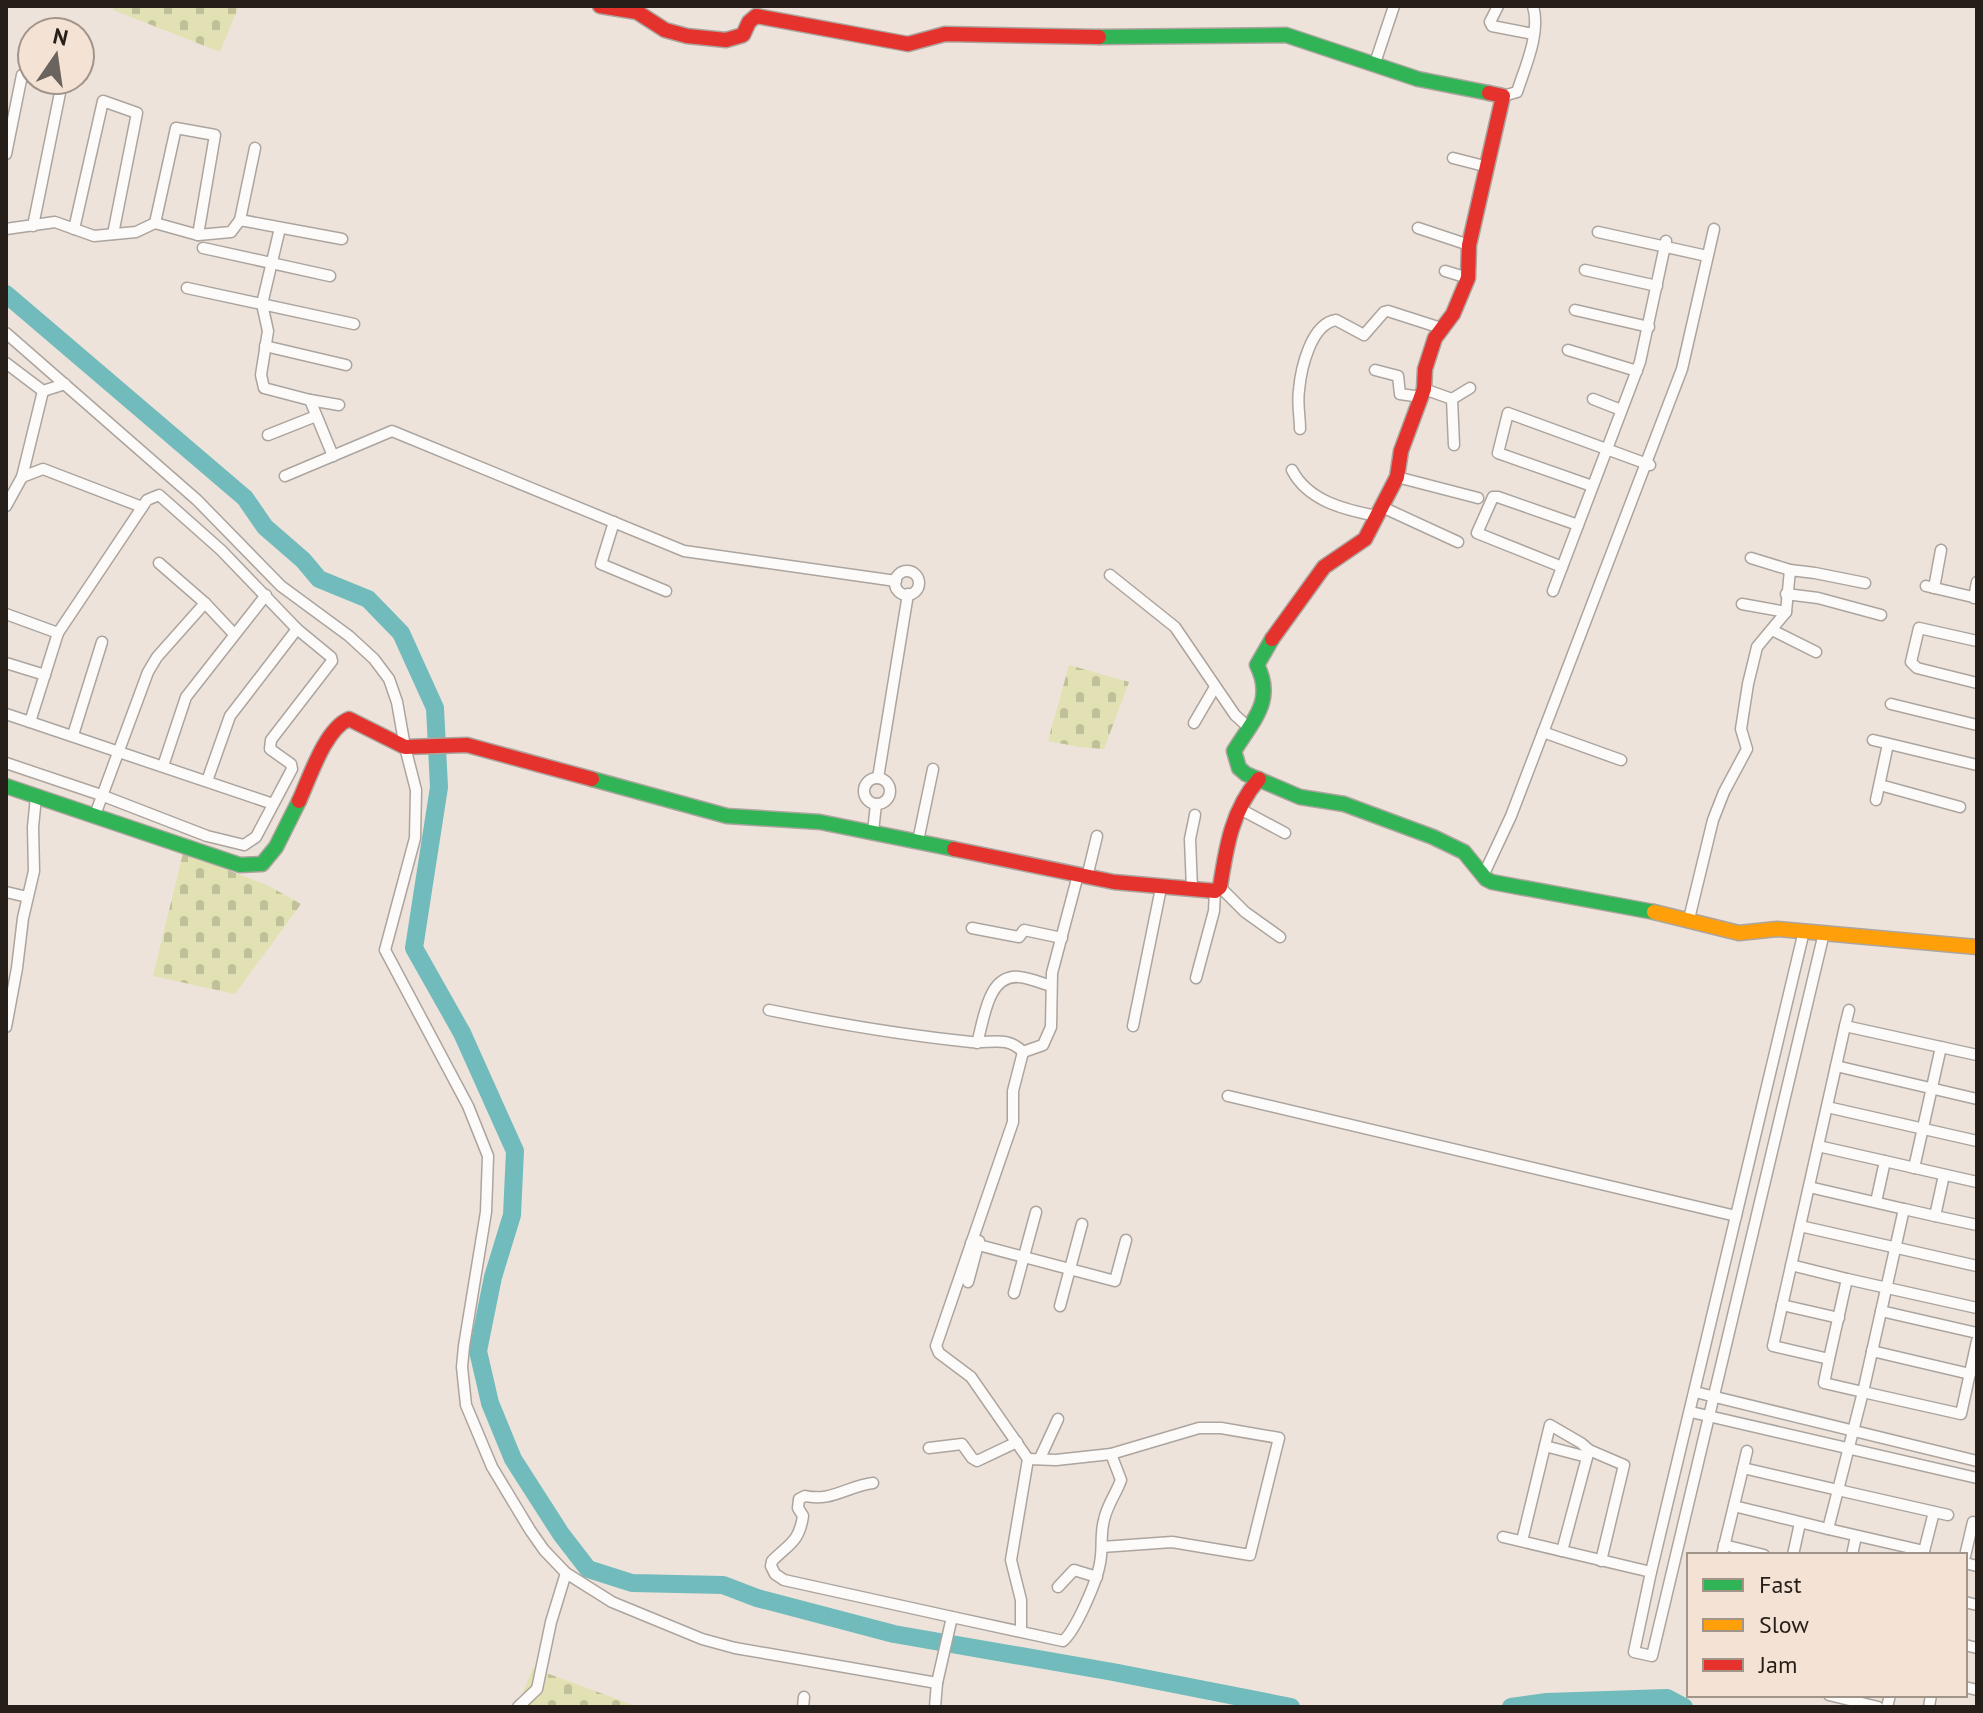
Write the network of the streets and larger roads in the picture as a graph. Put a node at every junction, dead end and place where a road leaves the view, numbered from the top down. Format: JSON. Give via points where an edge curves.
{"nodes":[{"id":1,"x":600,"y":6,"type":"edge"},
{"id":2,"x":1394,"y":6,"type":"edge"},
{"id":3,"x":1498,"y":6,"type":"edge"},
{"id":4,"x":1533,"y":6,"type":"edge"},
{"id":5,"x":756,"y":11,"type":"edge"},
{"id":6,"x":1533,"y":34,"type":"junction"},
{"id":7,"x":1375,"y":63,"type":"junction"},
{"id":8,"x":18,"y":96,"type":"edge"},
{"id":9,"x":59,"y":96,"type":"edge"},
{"id":10,"x":1503,"y":96,"type":"junction"},
{"id":11,"x":255,"y":148,"type":"dead end"},
{"id":12,"x":6,"y":154,"type":"edge"},
{"id":13,"x":1453,"y":158,"type":"dead end"},
{"id":14,"x":1488,"y":167,"type":"junction"},
{"id":15,"x":240,"y":220,"type":"junction"},
{"id":16,"x":155,"y":223,"type":"junction"},
{"id":17,"x":33,"y":226,"type":"junction"},
{"id":18,"x":280,"y":228,"type":"junction"},
{"id":19,"x":1418,"y":228,"type":"dead end"},
{"id":20,"x":6,"y":229,"type":"edge"},
{"id":21,"x":74,"y":229,"type":"junction"},
{"id":22,"x":1714,"y":229,"type":"dead end"},
{"id":23,"x":1598,"y":232,"type":"dead end"},
{"id":24,"x":113,"y":234,"type":"junction"},
{"id":25,"x":198,"y":235,"type":"junction"},
{"id":26,"x":342,"y":239,"type":"dead end"},
{"id":27,"x":1666,"y":244,"type":"junction"},
{"id":28,"x":1469,"y":245,"type":"junction"},
{"id":29,"x":203,"y":248,"type":"dead end"},
{"id":30,"x":1707,"y":256,"type":"junction"},
{"id":31,"x":272,"y":263,"type":"junction"},
{"id":32,"x":1585,"y":270,"type":"dead end"},
{"id":33,"x":1445,"y":271,"type":"dead end"},
{"id":34,"x":330,"y":276,"type":"dead end"},
{"id":35,"x":1468,"y":278,"type":"junction"},
{"id":36,"x":1657,"y":286,"type":"junction"},
{"id":37,"x":187,"y":288,"type":"dead end"},
{"id":38,"x":262,"y":304,"type":"junction"},
{"id":39,"x":1575,"y":310,"type":"dead end"},
{"id":40,"x":354,"y":324,"type":"dead end"},
{"id":41,"x":1649,"y":327,"type":"junction"},
{"id":42,"x":1444,"y":329,"type":"junction"},
{"id":43,"x":6,"y":333,"type":"edge"},
{"id":44,"x":265,"y":346,"type":"junction"},
{"id":45,"x":1568,"y":350,"type":"dead end"},
{"id":46,"x":6,"y":363,"type":"edge"},
{"id":47,"x":346,"y":365,"type":"dead end"},
{"id":48,"x":1375,"y":370,"type":"dead end"},
{"id":49,"x":1637,"y":371,"type":"junction"},
{"id":50,"x":62,"y":386,"type":"junction"},
{"id":51,"x":1470,"y":388,"type":"dead end"},
{"id":52,"x":43,"y":391,"type":"junction"},
{"id":53,"x":1423,"y":393,"type":"junction"},
{"id":54,"x":1452,"y":399,"type":"junction"},
{"id":55,"x":1593,"y":399,"type":"dead end"},
{"id":56,"x":310,"y":400,"type":"junction"},
{"id":57,"x":339,"y":405,"type":"dead end"},
{"id":58,"x":1621,"y":410,"type":"junction"},
{"id":59,"x":316,"y":416,"type":"junction"},
{"id":60,"x":1300,"y":429,"type":"dead end"},
{"id":61,"x":268,"y":435,"type":"dead end"},
{"id":62,"x":1454,"y":445,"type":"dead end"},
{"id":63,"x":1606,"y":448,"type":"junction"},
{"id":64,"x":333,"y":456,"type":"junction"},
{"id":65,"x":1648,"y":464,"type":"junction"},
{"id":66,"x":1292,"y":470,"type":"dead end"},
{"id":67,"x":285,"y":476,"type":"dead end"},
{"id":68,"x":22,"y":477,"type":"junction"},
{"id":69,"x":1397,"y":477,"type":"junction"},
{"id":70,"x":1592,"y":486,"type":"junction"},
{"id":71,"x":1478,"y":498,"type":"dead end"},
{"id":72,"x":6,"y":506,"type":"edge"},
{"id":73,"x":142,"y":507,"type":"junction"},
{"id":74,"x":1380,"y":512,"type":"junction"},
{"id":75,"x":614,"y":522,"type":"junction"},
{"id":76,"x":1578,"y":525,"type":"junction"},
{"id":77,"x":1458,"y":542,"type":"dead end"},
{"id":78,"x":1941,"y":550,"type":"dead end"},
{"id":79,"x":1751,"y":558,"type":"dead end"},
{"id":80,"x":159,"y":563,"type":"dead end"},
{"id":81,"x":1562,"y":567,"type":"junction"},
{"id":82,"x":1790,"y":570,"type":"junction"},
{"id":83,"x":1110,"y":575,"type":"dead end"},
{"id":84,"x":896,"y":581,"type":"junction"},
{"id":85,"x":1977,"y":582,"type":"edge"},
{"id":86,"x":1865,"y":583,"type":"dead end"},
{"id":87,"x":666,"y":591,"type":"dead end"},
{"id":88,"x":1553,"y":591,"type":"dead end"},
{"id":89,"x":908,"y":594,"type":"junction"},
{"id":90,"x":1786,"y":594,"type":"junction"},
{"id":91,"x":266,"y":595,"type":"junction"},
{"id":92,"x":1975,"y":598,"type":"edge"},
{"id":93,"x":205,"y":603,"type":"junction"},
{"id":94,"x":1742,"y":604,"type":"dead end"},
{"id":95,"x":1786,"y":612,"type":"junction"},
{"id":96,"x":6,"y":614,"type":"edge"},
{"id":97,"x":1881,"y":615,"type":"dead end"},
{"id":98,"x":297,"y":629,"type":"junction"},
{"id":99,"x":1772,"y":630,"type":"junction"},
{"id":100,"x":58,"y":633,"type":"junction"},
{"id":101,"x":234,"y":634,"type":"junction"},
{"id":102,"x":1977,"y":641,"type":"edge"},
{"id":103,"x":102,"y":642,"type":"dead end"},
{"id":104,"x":1816,"y":652,"type":"dead end"},
{"id":105,"x":6,"y":663,"type":"edge"},
{"id":106,"x":45,"y":675,"type":"junction"},
{"id":107,"x":1977,"y":683,"type":"edge"},
{"id":108,"x":1215,"y":687,"type":"junction"},
{"id":109,"x":1891,"y":704,"type":"dead end"},
{"id":110,"x":6,"y":714,"type":"edge"},
{"id":111,"x":30,"y":722,"type":"junction"},
{"id":112,"x":1194,"y":723,"type":"dead end"},
{"id":113,"x":1977,"y":725,"type":"edge"},
{"id":114,"x":1247,"y":726,"type":"junction"},
{"id":115,"x":1543,"y":732,"type":"junction"},
{"id":116,"x":73,"y":735,"type":"junction"},
{"id":117,"x":1873,"y":740,"type":"dead end"},
{"id":118,"x":1888,"y":744,"type":"junction"},
{"id":119,"x":407,"y":747,"type":"junction"},
{"id":120,"x":117,"y":753,"type":"junction"},
{"id":121,"x":1621,"y":760,"type":"dead end"},
{"id":122,"x":6,"y":763,"type":"edge"},
{"id":123,"x":1977,"y":765,"type":"edge"},
{"id":124,"x":163,"y":766,"type":"junction"},
{"id":125,"x":933,"y":769,"type":"dead end"},
{"id":126,"x":878,"y":778,"type":"junction"},
{"id":127,"x":1259,"y":779,"type":"junction"},
{"id":128,"x":207,"y":781,"type":"junction"},
{"id":129,"x":1880,"y":785,"type":"junction"},
{"id":130,"x":6,"y":786,"type":"edge"},
{"id":131,"x":101,"y":795,"type":"junction"},
{"id":132,"x":36,"y":797,"type":"junction"},
{"id":133,"x":1876,"y":800,"type":"dead end"},
{"id":134,"x":273,"y":804,"type":"junction"},
{"id":135,"x":876,"y":804,"type":"junction"},
{"id":136,"x":1960,"y":807,"type":"dead end"},
{"id":137,"x":1242,"y":810,"type":"junction"},
{"id":138,"x":95,"y":815,"type":"junction"},
{"id":139,"x":1195,"y":815,"type":"dead end"},
{"id":140,"x":873,"y":832,"type":"junction"},
{"id":141,"x":1285,"y":833,"type":"dead end"},
{"id":142,"x":1097,"y":836,"type":"dead end"},
{"id":143,"x":918,"y":841,"type":"junction"},
{"id":144,"x":1083,"y":876,"type":"junction"},
{"id":145,"x":1483,"y":876,"type":"junction"},
{"id":146,"x":1161,"y":888,"type":"junction"},
{"id":147,"x":1192,"y":889,"type":"junction"},
{"id":148,"x":1218,"y":889,"type":"junction"},
{"id":149,"x":6,"y":892,"type":"edge"},
{"id":150,"x":23,"y":896,"type":"dead end"},
{"id":151,"x":1689,"y":919,"type":"junction"},
{"id":152,"x":972,"y":928,"type":"dead end"},
{"id":153,"x":1804,"y":931,"type":"junction"},
{"id":154,"x":1824,"y":933,"type":"junction"},
{"id":155,"x":1280,"y":937,"type":"dead end"},
{"id":156,"x":1062,"y":938,"type":"junction"},
{"id":157,"x":1977,"y":947,"type":"edge"},
{"id":158,"x":1196,"y":978,"type":"dead end"},
{"id":159,"x":1051,"y":986,"type":"junction"},
{"id":160,"x":769,"y":1010,"type":"dead end"},
{"id":161,"x":1849,"y":1010,"type":"dead end"},
{"id":162,"x":1133,"y":1026,"type":"dead end"},
{"id":163,"x":1845,"y":1026,"type":"junction"},
{"id":164,"x":6,"y":1027,"type":"edge"},
{"id":165,"x":977,"y":1043,"type":"junction"},
{"id":166,"x":1941,"y":1047,"type":"junction"},
{"id":167,"x":1023,"y":1052,"type":"junction"},
{"id":168,"x":1977,"y":1055,"type":"edge"},
{"id":169,"x":1836,"y":1066,"type":"junction"},
{"id":170,"x":1932,"y":1088,"type":"junction"},
{"id":171,"x":1228,"y":1096,"type":"dead end"},
{"id":172,"x":1977,"y":1099,"type":"edge"},
{"id":173,"x":1827,"y":1107,"type":"junction"},
{"id":174,"x":1923,"y":1128,"type":"junction"},
{"id":175,"x":1977,"y":1141,"type":"edge"},
{"id":176,"x":1818,"y":1146,"type":"junction"},
{"id":177,"x":1885,"y":1161,"type":"junction"},
{"id":178,"x":1914,"y":1168,"type":"junction"},
{"id":179,"x":1944,"y":1175,"type":"junction"},
{"id":180,"x":1977,"y":1182,"type":"edge"},
{"id":181,"x":1809,"y":1187,"type":"junction"},
{"id":182,"x":991,"y":1196,"type":"dead end"},
{"id":183,"x":1876,"y":1202,"type":"junction"},
{"id":184,"x":1904,"y":1209,"type":"junction"},
{"id":185,"x":1737,"y":1211,"type":"junction"},
{"id":186,"x":1758,"y":1211,"type":"junction"},
{"id":187,"x":1036,"y":1212,"type":"dead end"},
{"id":188,"x":1935,"y":1216,"type":"junction"},
{"id":189,"x":1082,"y":1224,"type":"dead end"},
{"id":190,"x":1977,"y":1225,"type":"edge"},
{"id":191,"x":1800,"y":1226,"type":"junction"},
{"id":192,"x":1126,"y":1240,"type":"dead end"},
{"id":193,"x":974,"y":1244,"type":"junction"},
{"id":194,"x":1895,"y":1248,"type":"junction"},
{"id":195,"x":1024,"y":1257,"type":"junction"},
{"id":196,"x":1791,"y":1265,"type":"junction"},
{"id":197,"x":1977,"y":1266,"type":"edge"},
{"id":198,"x":1070,"y":1269,"type":"junction"},
{"id":199,"x":1847,"y":1279,"type":"junction"},
{"id":200,"x":968,"y":1282,"type":"dead end"},
{"id":201,"x":1886,"y":1287,"type":"junction"},
{"id":202,"x":1014,"y":1293,"type":"dead end"},
{"id":203,"x":1782,"y":1305,"type":"junction"},
{"id":204,"x":1060,"y":1306,"type":"dead end"},
{"id":205,"x":1977,"y":1308,"type":"edge"},
{"id":206,"x":1881,"y":1311,"type":"junction"},
{"id":207,"x":1839,"y":1318,"type":"junction"},
{"id":208,"x":1977,"y":1333,"type":"edge"},
{"id":209,"x":1977,"y":1341,"type":"edge"},
{"id":210,"x":1872,"y":1351,"type":"junction"},
{"id":211,"x":1829,"y":1359,"type":"junction"},
{"id":212,"x":1970,"y":1374,"type":"junction"},
{"id":213,"x":1695,"y":1392,"type":"junction"},
{"id":214,"x":1863,"y":1392,"type":"junction"},
{"id":215,"x":1714,"y":1397,"type":"junction"},
{"id":216,"x":1691,"y":1412,"type":"junction"},
{"id":217,"x":1711,"y":1416,"type":"junction"},
{"id":218,"x":1058,"y":1419,"type":"dead end"},
{"id":219,"x":1854,"y":1431,"type":"junction"},
{"id":220,"x":1017,"y":1442,"type":"junction"},
{"id":221,"x":1545,"y":1446,"type":"junction"},
{"id":222,"x":1848,"y":1447,"type":"junction"},
{"id":223,"x":929,"y":1448,"type":"dead end"},
{"id":224,"x":1747,"y":1451,"type":"dead end"},
{"id":225,"x":1111,"y":1454,"type":"junction"},
{"id":226,"x":1588,"y":1454,"type":"junction"},
{"id":227,"x":1040,"y":1458,"type":"junction"},
{"id":228,"x":1028,"y":1459,"type":"junction"},
{"id":229,"x":1977,"y":1461,"type":"edge"},
{"id":230,"x":1743,"y":1468,"type":"junction"},
{"id":231,"x":1977,"y":1478,"type":"edge"},
{"id":232,"x":873,"y":1483,"type":"dead end"},
{"id":233,"x":1838,"y":1490,"type":"junction"},
{"id":234,"x":1734,"y":1506,"type":"junction"},
{"id":235,"x":1934,"y":1512,"type":"junction"},
{"id":236,"x":1800,"y":1523,"type":"junction"},
{"id":237,"x":1975,"y":1523,"type":"edge"},
{"id":238,"x":1828,"y":1529,"type":"junction"},
{"id":239,"x":1856,"y":1536,"type":"junction"},
{"id":240,"x":1503,"y":1537,"type":"dead end"},
{"id":241,"x":1522,"y":1541,"type":"junction"},
{"id":242,"x":1102,"y":1547,"type":"junction"},
{"id":243,"x":1723,"y":1550,"type":"edge"},
{"id":244,"x":1562,"y":1551,"type":"junction"},
{"id":245,"x":1748,"y":1553,"type":"edge"},
{"id":246,"x":1793,"y":1553,"type":"edge"},
{"id":247,"x":1852,"y":1553,"type":"edge"},
{"id":248,"x":1923,"y":1553,"type":"edge"},
{"id":249,"x":1966,"y":1553,"type":"edge"},
{"id":250,"x":1601,"y":1561,"type":"junction"},
{"id":251,"x":1651,"y":1572,"type":"junction"},
{"id":252,"x":566,"y":1573,"type":"junction"},
{"id":253,"x":1097,"y":1577,"type":"junction"},
{"id":254,"x":1058,"y":1587,"type":"dead end"},
{"id":255,"x":951,"y":1622,"type":"junction"},
{"id":256,"x":1021,"y":1631,"type":"junction"},
{"id":257,"x":937,"y":1683,"type":"junction"},
{"id":258,"x":1837,"y":1697,"type":"edge"},
{"id":259,"x":518,"y":1707,"type":"edge"},
{"id":260,"x":935,"y":1707,"type":"edge"},
{"id":261,"x":1878,"y":1707,"type":"edge"}],
"edges":[{"from":1,"to":5,"type":"street","via":[[637,12],[671,32],[726,40],[743,35]]},
{"from":2,"to":7,"type":"street"},
{"from":3,"to":6,"type":"street","via":[[1492,26]]},
{"from":4,"to":6,"type":"street"},
{"from":5,"to":7,"type":"street","via":[[908,44],[945,34],[1286,35]]},
{"from":6,"to":10,"type":"street","via":[[1517,92]]},
{"from":7,"to":10,"type":"street","via":[[1418,79]]},
{"from":8,"to":12,"type":"street"},
{"from":9,"to":17,"type":"street"},
{"from":10,"to":14,"type":"street"},
{"from":11,"to":15,"type":"street"},
{"from":13,"to":14,"type":"street"},
{"from":14,"to":28,"type":"street"},
{"from":15,"to":18,"type":"street"},
{"from":15,"to":25,"type":"street","via":[[231,232]]},
{"from":16,"to":24,"type":"street"},
{"from":16,"to":25,"type":"street"},
{"from":16,"to":25,"type":"street","via":[[176,128],[215,135]]},
{"from":17,"to":20,"type":"street"},
{"from":17,"to":21,"type":"street","via":[[55,222]]},
{"from":18,"to":26,"type":"street"},
{"from":18,"to":31,"type":"street"},
{"from":19,"to":28,"type":"street"},
{"from":21,"to":24,"type":"street","via":[[94,236]]},
{"from":21,"to":24,"type":"street","via":[[103,101],[137,113]]},
{"from":22,"to":30,"type":"street"},
{"from":23,"to":27,"type":"street"},
{"from":27,"to":30,"type":"street"},
{"from":27,"to":36,"type":"street"},
{"from":28,"to":35,"type":"street"},
{"from":29,"to":31,"type":"street"},
{"from":30,"to":65,"type":"street","via":[[1682,369]]},
{"from":31,"to":34,"type":"street"},
{"from":31,"to":38,"type":"street"},
{"from":32,"to":36,"type":"street"},
{"from":33,"to":35,"type":"street"},
{"from":35,"to":42,"type":"street"},
{"from":36,"to":41,"type":"street"},
{"from":37,"to":38,"type":"street"},
{"from":38,"to":40,"type":"street"},
{"from":38,"to":44,"type":"street","via":[[268,331]]},
{"from":39,"to":41,"type":"street"},
{"from":41,"to":49,"type":"street"},
{"from":42,"to":53,"type":"street","via":[[1427,361]]},
{"from":42,"to":60,"type":"street","via":[[1388,311],[1366,335],[1336,320],[1326,323],[1316,334],[1303,371]]},
{"from":43,"to":50,"type":"street"},
{"from":44,"to":47,"type":"street"},
{"from":44,"to":56,"type":"street","via":[[264,388]]},
{"from":45,"to":49,"type":"street"},
{"from":46,"to":52,"type":"street"},
{"from":48,"to":53,"type":"street","via":[[1398,376],[1400,394]]},
{"from":49,"to":58,"type":"street"},
{"from":50,"to":52,"type":"street"},
{"from":50,"to":119,"type":"street","via":[[197,500],[281,586],[374,659],[392,687]]},
{"from":51,"to":54,"type":"street"},
{"from":52,"to":68,"type":"street"},
{"from":53,"to":54,"type":"street"},
{"from":53,"to":69,"type":"street"},
{"from":54,"to":62,"type":"street"},
{"from":55,"to":58,"type":"street"},
{"from":56,"to":57,"type":"street"},
{"from":56,"to":59,"type":"street"},
{"from":58,"to":63,"type":"street"},
{"from":59,"to":61,"type":"street"},
{"from":59,"to":64,"type":"street"},
{"from":63,"to":65,"type":"street"},
{"from":63,"to":70,"type":"street"},
{"from":63,"to":70,"type":"street","via":[[1508,413],[1498,453]]},
{"from":64,"to":67,"type":"street"},
{"from":64,"to":75,"type":"street","via":[[392,431]]},
{"from":65,"to":115,"type":"street"},
{"from":66,"to":74,"type":"street","via":[[1303,488],[1324,500]]},
{"from":68,"to":72,"type":"street"},
{"from":68,"to":73,"type":"street","via":[[43,469]]},
{"from":69,"to":71,"type":"street"},
{"from":69,"to":74,"type":"street"},
{"from":70,"to":76,"type":"street"},
{"from":73,"to":91,"type":"street","via":[[151,496],[162,496]]},
{"from":73,"to":100,"type":"street"},
{"from":74,"to":77,"type":"street"},
{"from":74,"to":114,"type":"street","via":[[1362,543],[1324,567],[1265,647],[1257,665],[1265,681],[1265,699]]},
{"from":75,"to":84,"type":"street","via":[[684,551]]},
{"from":75,"to":87,"type":"street","via":[[601,564]]},
{"from":76,"to":81,"type":"street"},
{"from":76,"to":81,"type":"street","via":[[1493,497],[1477,533]]},
{"from":78,"to":92,"type":"street","via":[[1930,587]]},
{"from":79,"to":82,"type":"street"},
{"from":80,"to":93,"type":"street"},
{"from":81,"to":88,"type":"street"},
{"from":82,"to":86,"type":"street"},
{"from":82,"to":90,"type":"street"},
{"from":83,"to":108,"type":"street","via":[[1175,627]]},
{"from":84,"to":89,"type":"street","via":[[897,589]]},
{"from":84,"to":89,"type":"street","via":[[903,571],[915,573],[918,588]]},
{"from":85,"to":92,"type":"street"},
{"from":89,"to":126,"type":"street"},
{"from":90,"to":95,"type":"street"},
{"from":90,"to":97,"type":"street"},
{"from":91,"to":98,"type":"street"},
{"from":91,"to":101,"type":"street"},
{"from":93,"to":101,"type":"street"},
{"from":93,"to":120,"type":"street","via":[[148,672]]},
{"from":94,"to":95,"type":"street"},
{"from":95,"to":99,"type":"street"},
{"from":96,"to":100,"type":"street"},
{"from":98,"to":128,"type":"street","via":[[230,716]]},
{"from":98,"to":134,"type":"street","via":[[332,659],[271,740],[270,749],[292,767]]},
{"from":99,"to":104,"type":"street"},
{"from":99,"to":151,"type":"street","via":[[1757,647],[1741,729],[1747,749],[1713,820]]},
{"from":100,"to":106,"type":"street"},
{"from":101,"to":124,"type":"street","via":[[186,697]]},
{"from":102,"to":107,"type":"street","via":[[1919,628],[1911,662]]},
{"from":103,"to":116,"type":"street"},
{"from":105,"to":106,"type":"street"},
{"from":106,"to":111,"type":"street"},
{"from":108,"to":112,"type":"street"},
{"from":108,"to":114,"type":"street"},
{"from":109,"to":113,"type":"street"},
{"from":110,"to":111,"type":"street"},
{"from":111,"to":116,"type":"street"},
{"from":114,"to":127,"type":"street","via":[[1234,756],[1239,768]]},
{"from":115,"to":121,"type":"street"},
{"from":115,"to":145,"type":"street"},
{"from":116,"to":120,"type":"street"},
{"from":117,"to":118,"type":"street"},
{"from":118,"to":123,"type":"street"},
{"from":118,"to":129,"type":"street"},
{"from":119,"to":138,"type":"street","via":[[355,720],[343,720],[262,864],[240,865]]},
{"from":119,"to":140,"type":"street","via":[[464,745],[714,814],[790,818]]},
{"from":119,"to":252,"type":"street","via":[[417,820],[385,950],[468,1106],[488,1156],[486,1212],[462,1367],[466,1405],[510,1499]]},
{"from":120,"to":124,"type":"street"},
{"from":120,"to":131,"type":"street"},
{"from":122,"to":131,"type":"street"},
{"from":124,"to":128,"type":"street"},
{"from":125,"to":143,"type":"street"},
{"from":126,"to":135,"type":"street","via":[[864,788],[865,797]]},
{"from":126,"to":135,"type":"street","via":[[890,794]]},
{"from":127,"to":137,"type":"street"},
{"from":127,"to":145,"type":"street","via":[[1300,797],[1344,804],[1433,837],[1464,852]]},
{"from":128,"to":134,"type":"street"},
{"from":129,"to":133,"type":"street"},
{"from":129,"to":136,"type":"street"},
{"from":130,"to":132,"type":"street"},
{"from":131,"to":134,"type":"street","via":[[244,845],[256,837]]},
{"from":131,"to":138,"type":"street"},
{"from":132,"to":138,"type":"street"},
{"from":132,"to":164,"type":"street","via":[[34,871]]},
{"from":135,"to":140,"type":"street"},
{"from":137,"to":141,"type":"street"},
{"from":137,"to":148,"type":"street","via":[[1228,836]]},
{"from":139,"to":147,"type":"street","via":[[1190,839]]},
{"from":140,"to":143,"type":"street"},
{"from":142,"to":144,"type":"street"},
{"from":143,"to":144,"type":"street"},
{"from":144,"to":146,"type":"street"},
{"from":144,"to":156,"type":"street"},
{"from":145,"to":151,"type":"street","via":[[1492,882]]},
{"from":146,"to":147,"type":"street"},
{"from":146,"to":162,"type":"street"},
{"from":147,"to":148,"type":"street"},
{"from":148,"to":155,"type":"street"},
{"from":148,"to":158,"type":"street"},
{"from":149,"to":150,"type":"street"},
{"from":151,"to":153,"type":"street","via":[[1739,933]]},
{"from":152,"to":156,"type":"street"},
{"from":153,"to":154,"type":"street"},
{"from":153,"to":185,"type":"street"},
{"from":154,"to":157,"type":"street"},
{"from":154,"to":186,"type":"street"},
{"from":156,"to":159,"type":"street"},
{"from":159,"to":165,"type":"street","via":[[1019,977],[999,983]]},
{"from":159,"to":167,"type":"street","via":[[1046,1041]]},
{"from":160,"to":165,"type":"street","via":[[865,1030]]},
{"from":161,"to":163,"type":"street"},
{"from":163,"to":166,"type":"street"},
{"from":163,"to":169,"type":"street"},
{"from":165,"to":167,"type":"street","via":[[1006,1042]]},
{"from":166,"to":168,"type":"street"},
{"from":166,"to":170,"type":"street"},
{"from":167,"to":193,"type":"street","via":[[1013,1091],[1013,1122]]},
{"from":169,"to":170,"type":"street"},
{"from":169,"to":173,"type":"street"},
{"from":170,"to":172,"type":"street"},
{"from":170,"to":174,"type":"street"},
{"from":171,"to":185,"type":"street"},
{"from":173,"to":174,"type":"street"},
{"from":173,"to":176,"type":"street"},
{"from":174,"to":175,"type":"street"},
{"from":174,"to":178,"type":"street"},
{"from":176,"to":177,"type":"street"},
{"from":176,"to":181,"type":"street"},
{"from":177,"to":178,"type":"street"},
{"from":177,"to":183,"type":"street"},
{"from":178,"to":179,"type":"street"},
{"from":179,"to":180,"type":"street"},
{"from":179,"to":188,"type":"street"},
{"from":181,"to":183,"type":"street"},
{"from":181,"to":191,"type":"street"},
{"from":182,"to":193,"type":"street"},
{"from":183,"to":184,"type":"street"},
{"from":184,"to":188,"type":"street"},
{"from":184,"to":194,"type":"street"},
{"from":185,"to":186,"type":"street"},
{"from":185,"to":213,"type":"street"},
{"from":186,"to":215,"type":"street"},
{"from":187,"to":195,"type":"street"},
{"from":188,"to":190,"type":"street"},
{"from":189,"to":198,"type":"street"},
{"from":191,"to":194,"type":"street"},
{"from":191,"to":196,"type":"street"},
{"from":192,"to":198,"type":"street","via":[[1115,1281]]},
{"from":193,"to":195,"type":"street"},
{"from":193,"to":200,"type":"street"},
{"from":193,"to":220,"type":"street","via":[[937,1351],[971,1377]]},
{"from":194,"to":197,"type":"street"},
{"from":194,"to":201,"type":"street"},
{"from":195,"to":198,"type":"street"},
{"from":195,"to":202,"type":"street"},
{"from":196,"to":199,"type":"street"},
{"from":196,"to":203,"type":"street"},
{"from":198,"to":204,"type":"street"},
{"from":199,"to":201,"type":"street"},
{"from":199,"to":207,"type":"street"},
{"from":201,"to":205,"type":"street"},
{"from":201,"to":206,"type":"street"},
{"from":203,"to":207,"type":"street"},
{"from":203,"to":211,"type":"street","via":[[1773,1346]]},
{"from":206,"to":208,"type":"street"},
{"from":206,"to":210,"type":"street"},
{"from":207,"to":211,"type":"street"},
{"from":209,"to":212,"type":"street"},
{"from":210,"to":212,"type":"street"},
{"from":210,"to":214,"type":"street"},
{"from":211,"to":214,"type":"street","via":[[1824,1383]]},
{"from":212,"to":214,"type":"street","via":[[1961,1414]]},
{"from":213,"to":215,"type":"street"},
{"from":213,"to":216,"type":"street"},
{"from":214,"to":219,"type":"street"},
{"from":215,"to":217,"type":"street"},
{"from":215,"to":219,"type":"street"},
{"from":216,"to":217,"type":"street"},
{"from":216,"to":251,"type":"street"},
{"from":217,"to":222,"type":"street"},
{"from":217,"to":251,"type":"street","via":[[1652,1656],[1634,1652]]},
{"from":218,"to":227,"type":"street"},
{"from":219,"to":222,"type":"street"},
{"from":219,"to":229,"type":"street"},
{"from":220,"to":223,"type":"street","via":[[977,1461],[962,1444]]},
{"from":220,"to":228,"type":"street"},
{"from":221,"to":226,"type":"street"},
{"from":221,"to":226,"type":"street","via":[[1550,1425],[1581,1443]]},
{"from":221,"to":241,"type":"street"},
{"from":222,"to":231,"type":"street"},
{"from":222,"to":233,"type":"street"},
{"from":224,"to":230,"type":"street"},
{"from":225,"to":227,"type":"street"},
{"from":225,"to":242,"type":"street","via":[[1121,1480],[1108,1504]]},
{"from":225,"to":242,"type":"street","via":[[1199,1428],[1279,1438],[1250,1555],[1172,1542]]},
{"from":226,"to":244,"type":"street"},
{"from":226,"to":250,"type":"street","via":[[1624,1465]]},
{"from":227,"to":228,"type":"street"},
{"from":228,"to":256,"type":"street","via":[[1011,1560],[1021,1600]]},
{"from":230,"to":233,"type":"street"},
{"from":230,"to":234,"type":"street"},
{"from":232,"to":255,"type":"street","via":[[830,1497],[799,1499],[799,1537],[772,1561],[775,1574]]},
{"from":233,"to":235,"type":"street"},
{"from":233,"to":238,"type":"street"},
{"from":234,"to":236,"type":"street"},
{"from":234,"to":243,"type":"street"},
{"from":235,"to":237,"type":"street"},
{"from":235,"to":248,"type":"street"},
{"from":236,"to":238,"type":"street"},
{"from":236,"to":246,"type":"street"},
{"from":237,"to":249,"type":"street"},
{"from":238,"to":239,"type":"street"},
{"from":239,"to":247,"type":"street"},
{"from":239,"to":248,"type":"street"},
{"from":240,"to":241,"type":"street"},
{"from":241,"to":244,"type":"street"},
{"from":242,"to":253,"type":"street"},
{"from":243,"to":245,"type":"street"},
{"from":244,"to":250,"type":"street"},
{"from":250,"to":251,"type":"street"},
{"from":252,"to":257,"type":"street","via":[[612,1602],[702,1639]]},
{"from":252,"to":259,"type":"street","via":[[537,1689]]},
{"from":253,"to":254,"type":"street","via":[[1074,1570]]},
{"from":253,"to":256,"type":"street","via":[[1063,1641]]},
{"from":255,"to":256,"type":"street"},
{"from":255,"to":257,"type":"street"},
{"from":257,"to":260,"type":"street"},
{"from":258,"to":261,"type":"street"}]}
